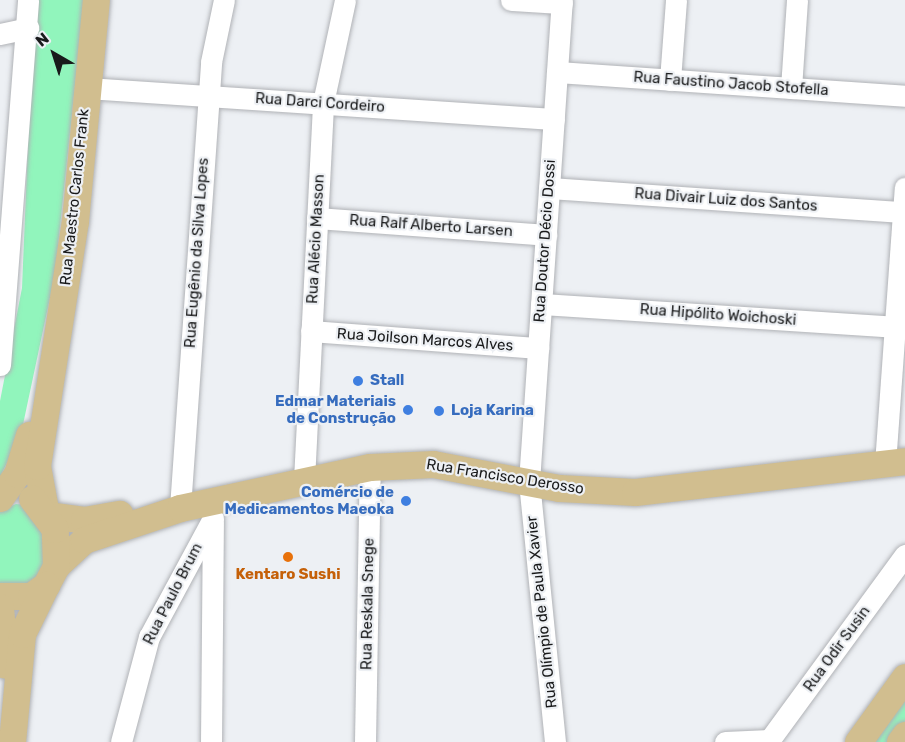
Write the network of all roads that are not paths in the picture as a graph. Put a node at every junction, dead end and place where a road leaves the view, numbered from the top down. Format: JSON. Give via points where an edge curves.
{"nodes":[{"id":1,"x":28,"y":0,"type":"edge"},
{"id":2,"x":96,"y":0,"type":"edge"},
{"id":3,"x":224,"y":0,"type":"edge"},
{"id":4,"x":345,"y":0,"type":"edge"},
{"id":5,"x":511,"y":0,"type":"edge"},
{"id":6,"x":676,"y":0,"type":"edge"},
{"id":7,"x":797,"y":0,"type":"edge"},
{"id":8,"x":562,"y":2,"type":"edge"},
{"id":9,"x":28,"y":28,"type":"junction"},
{"id":10,"x":0,"y":34,"type":"edge"},
{"id":11,"x":557,"y":72,"type":"junction"},
{"id":12,"x":670,"y":80,"type":"junction"},
{"id":13,"x":86,"y":87,"type":"junction"},
{"id":14,"x":791,"y":88,"type":"junction"},
{"id":15,"x":208,"y":96,"type":"junction"},
{"id":16,"x":905,"y":96,"type":"edge"},
{"id":17,"x":323,"y":104,"type":"junction"},
{"id":18,"x":554,"y":119,"type":"junction"},
{"id":19,"x":549,"y":188,"type":"junction"},
{"id":20,"x":905,"y":188,"type":"edge"},
{"id":21,"x":8,"y":206,"type":"edge"},
{"id":22,"x":903,"y":212,"type":"junction"},
{"id":23,"x":317,"y":218,"type":"junction"},
{"id":24,"x":546,"y":235,"type":"junction"},
{"id":25,"x":541,"y":304,"type":"junction"},
{"id":26,"x":4,"y":305,"type":"edge"},
{"id":27,"x":899,"y":319,"type":"edge"},
{"id":28,"x":59,"y":321,"type":"junction"},
{"id":29,"x":311,"y":331,"type":"junction"},
{"id":30,"x":538,"y":348,"type":"junction"},
{"id":31,"x":0,"y":365,"type":"edge"},
{"id":32,"x":895,"y":462,"type":"edge"},
{"id":33,"x":370,"y":467,"type":"junction"},
{"id":34,"x":304,"y":480,"type":"junction"},
{"id":35,"x":529,"y":482,"type":"junction"},
{"id":36,"x":0,"y":500,"type":"edge"},
{"id":37,"x":180,"y":508,"type":"junction"},
{"id":38,"x":213,"y":509,"type":"junction"},
{"id":39,"x":47,"y":512,"type":"junction"},
{"id":40,"x":905,"y":555,"type":"edge"},
{"id":41,"x":51,"y":576,"type":"junction"},
{"id":42,"x":0,"y":596,"type":"edge"},
{"id":43,"x":0,"y":607,"type":"edge"},
{"id":44,"x":905,"y":677,"type":"edge"},
{"id":45,"x":905,"y":735,"type":"edge"},
{"id":46,"x":769,"y":741,"type":"edge"},
{"id":47,"x":11,"y":742,"type":"edge"},
{"id":48,"x":121,"y":742,"type":"edge"},
{"id":49,"x":211,"y":742,"type":"edge"},
{"id":50,"x":365,"y":742,"type":"edge"},
{"id":51,"x":555,"y":742,"type":"edge"},
{"id":52,"x":725,"y":742,"type":"edge"},
{"id":53,"x":858,"y":742,"type":"edge"},
{"id":54,"x":900,"y":742,"type":"edge"}],
"edges":[{"from":1,"to":9,"type":"street"},
{"from":2,"to":13,"type":"main road","name":"Rua Maestro Carlos Frank"},
{"from":3,"to":15,"type":"street","name":"Rua Eugênio da Silva Lopes"},
{"from":4,"to":17,"type":"street","name":"Rua Alécio Masson"},
{"from":5,"to":8,"type":"street"},
{"from":6,"to":12,"type":"street"},
{"from":7,"to":14,"type":"street"},
{"from":8,"to":11,"type":"street","name":"Rua Doutor Décio Dossi"},
{"from":9,"to":10,"type":"street"},
{"from":9,"to":21,"type":"street"},
{"from":11,"to":12,"type":"street","name":"Rua Faustino Jacob Stofella"},
{"from":11,"to":18,"type":"street","name":"Rua Doutor Décio Dossi"},
{"from":12,"to":14,"type":"street","name":"Rua Faustino Jacob Stofella"},
{"from":13,"to":15,"type":"street","name":"Rua Darci Cordeiro"},
{"from":13,"to":28,"type":"main road","name":"Rua Maestro Carlos Frank","via":[[75,221]]},
{"from":14,"to":16,"type":"street","name":"Rua Faustino Jacob Stofella"},
{"from":15,"to":17,"type":"street","name":"Rua Darci Cordeiro"},
{"from":15,"to":37,"type":"street","name":"Rua Eugênio da Silva Lopes"},
{"from":17,"to":18,"type":"street","name":"Rua Darci Cordeiro"},
{"from":17,"to":23,"type":"street","name":"Rua Alécio Masson"},
{"from":18,"to":19,"type":"street","name":"Rua Doutor Décio Dossi"},
{"from":19,"to":22,"type":"street","name":"Rua Divair Luiz dos Santos"},
{"from":19,"to":24,"type":"street","name":"Rua Doutor Décio Dossi"},
{"from":20,"to":22,"type":"street"},
{"from":21,"to":26,"type":"street"},
{"from":22,"to":27,"type":"street"},
{"from":23,"to":24,"type":"street","name":"Rua Ralf Alberto Larsen"},
{"from":23,"to":29,"type":"street","name":"Rua Alécio Masson"},
{"from":24,"to":25,"type":"street","name":"Rua Doutor Décio Dossi"},
{"from":25,"to":27,"type":"street","name":"Rua Hipólito Woichoski"},
{"from":25,"to":30,"type":"street","name":"Rua Doutor Décio Dossi"},
{"from":26,"to":31,"type":"street"},
{"from":27,"to":32,"type":"street"},
{"from":28,"to":36,"type":"main road","name":"Rua Maestro Carlos Frank","via":[[22,461]]},
{"from":28,"to":39,"type":"main road","name":"Rua Maestro Carlos Frank","via":[[38,466]]},
{"from":29,"to":30,"type":"street","name":"Rua Joilson Marcos Alves"},
{"from":29,"to":34,"type":"street","name":"Rua Alécio Masson"},
{"from":30,"to":35,"type":"street","name":"Rua Doutor Décio Dossi"},
{"from":32,"to":35,"type":"main road","name":"Rua Francisco Derosso","via":[[664,491],[607,492]]},
{"from":33,"to":34,"type":"main road","name":"Rua Francisco Derosso"},
{"from":33,"to":35,"type":"main road","name":"Rua Francisco Derosso","via":[[433,464]]},
{"from":33,"to":50,"type":"street","name":"Rua Reskala Snege"},
{"from":34,"to":38,"type":"main road","name":"Rua Francisco Derosso"},
{"from":35,"to":51,"type":"street","name":"Rua Olímpio de Paula Xavier"},
{"from":36,"to":39,"type":"main road","via":[[21,495]]},
{"from":37,"to":38,"type":"main road","name":"Rua Francisco Derosso"},
{"from":37,"to":39,"type":"main road","name":"Rua Francisco Derosso","via":[[92,520]]},
{"from":37,"to":41,"type":"main road","name":"Rua Francisco Derosso","via":[[84,540]]},
{"from":38,"to":48,"type":"street","name":"Rua Paulo Brum","via":[[149,637]]},
{"from":38,"to":49,"type":"street"},
{"from":39,"to":41,"type":"main road","name":"Rua Maestro Carlos Frank","via":[[58,543]]},
{"from":40,"to":46,"type":"street","name":"Rua Odir Susin"},
{"from":41,"to":42,"type":"main road","via":[[16,600]]},
{"from":41,"to":47,"type":"main road","via":[[22,634]]},
{"from":43,"to":47,"type":"main road"},
{"from":44,"to":53,"type":"main road"},
{"from":45,"to":54,"type":"main road"},
{"from":46,"to":52,"type":"street"}]}
